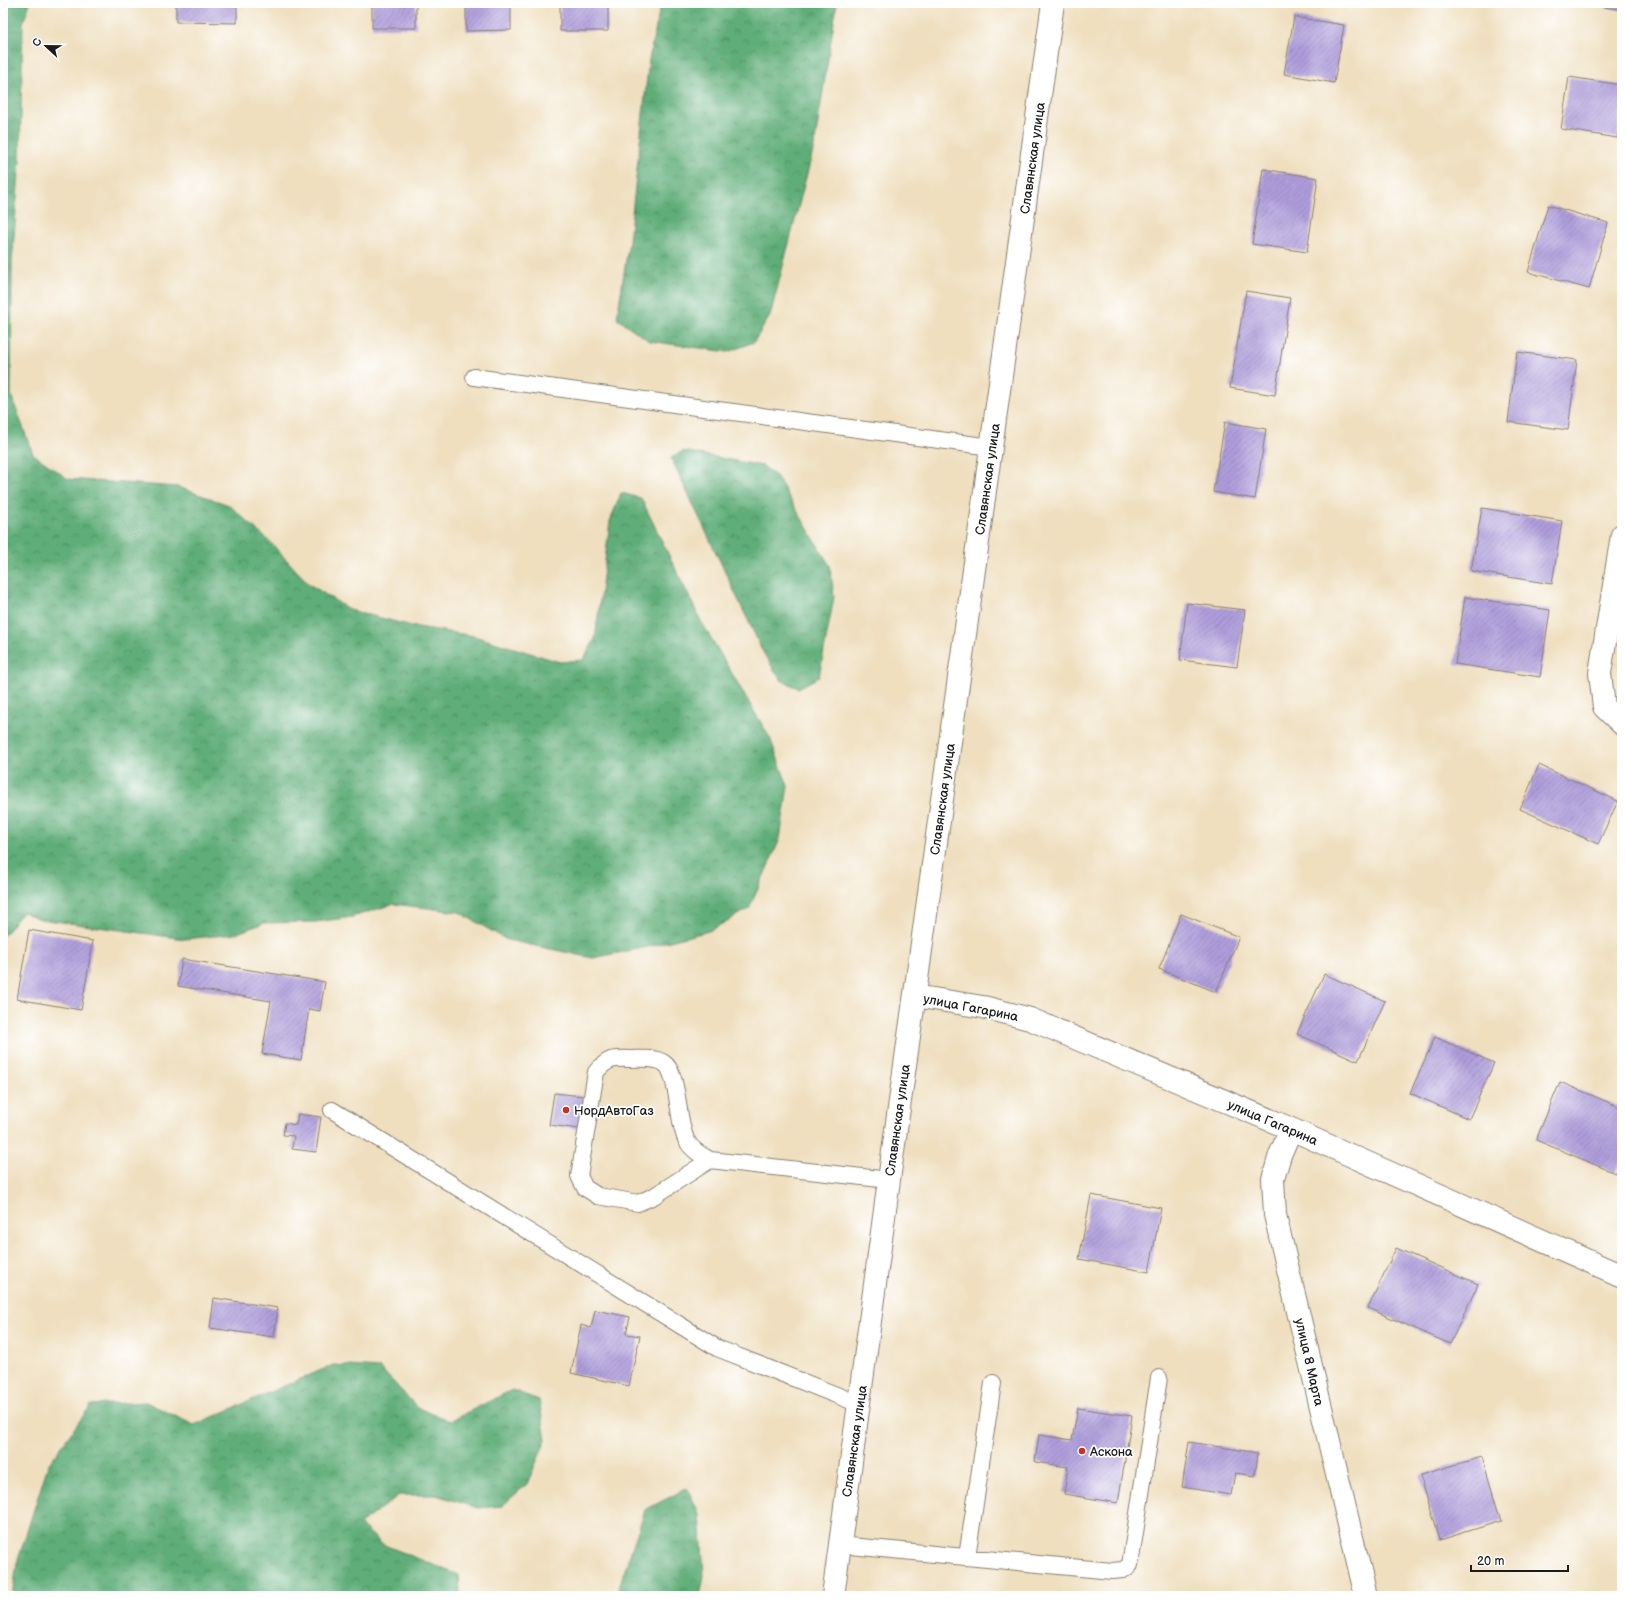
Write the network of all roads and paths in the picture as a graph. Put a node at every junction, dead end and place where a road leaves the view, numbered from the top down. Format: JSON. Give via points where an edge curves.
{"nodes":[{"id":1,"x":1053,"y":3,"type":"edge"},
{"id":2,"x":474,"y":377,"type":"dead end"},
{"id":3,"x":991,"y":447,"type":"junction"},
{"id":4,"x":1622,"y":535,"type":"edge"},
{"id":5,"x":1622,"y":724,"type":"edge"},
{"id":6,"x":915,"y":996,"type":"junction"},
{"id":7,"x":332,"y":1110,"type":"dead end"},
{"id":8,"x":1291,"y":1129,"type":"junction"},
{"id":9,"x":710,"y":1160,"type":"junction"},
{"id":10,"x":889,"y":1180,"type":"junction"},
{"id":11,"x":1622,"y":1276,"type":"edge"},
{"id":12,"x":1159,"y":1378,"type":"dead end"},
{"id":13,"x":993,"y":1384,"type":"dead end"},
{"id":14,"x":859,"y":1404,"type":"junction"},
{"id":15,"x":840,"y":1545,"type":"junction"},
{"id":16,"x":967,"y":1557,"type":"junction"},
{"id":17,"x":833,"y":1596,"type":"edge"},
{"id":18,"x":1366,"y":1596,"type":"edge"}],
"edges":[{"from":1,"to":3,"type":"street","name":"Славянская улица"},
{"from":2,"to":3,"type":"lane"},
{"from":3,"to":6,"type":"street","name":"Славянская улица"},
{"from":4,"to":5,"type":"street","via":[[1600,673],[1604,707]]},
{"from":6,"to":8,"type":"street","name":"улица Гагарина","via":[[983,1007],[1030,1019]]},
{"from":6,"to":10,"type":"street","name":"Славянская улица"},
{"from":7,"to":14,"type":"lane","via":[[717,1348]]},
{"from":8,"to":11,"type":"street","name":"улица Гагарина"},
{"from":8,"to":18,"type":"street","name":"улица 8 Марта","via":[[1280,1154],[1274,1179],[1275,1214]]},
{"from":9,"to":9,"type":"lane","via":[[697,1153],[687,1142],[682,1130],[673,1076],[666,1063],[654,1059],[618,1058],[605,1062],[596,1072],[579,1176],[585,1188],[598,1196],[638,1203],[654,1196]]},
{"from":9,"to":10,"type":"lane"},
{"from":10,"to":14,"type":"street","name":"Славянская улица"},
{"from":12,"to":16,"type":"lane","via":[[1130,1565],[1123,1570],[1112,1571]]},
{"from":13,"to":16,"type":"lane"},
{"from":14,"to":15,"type":"street","name":"Славянская улица"},
{"from":15,"to":16,"type":"lane"},
{"from":15,"to":17,"type":"street","name":"Славянская улица"}]}
